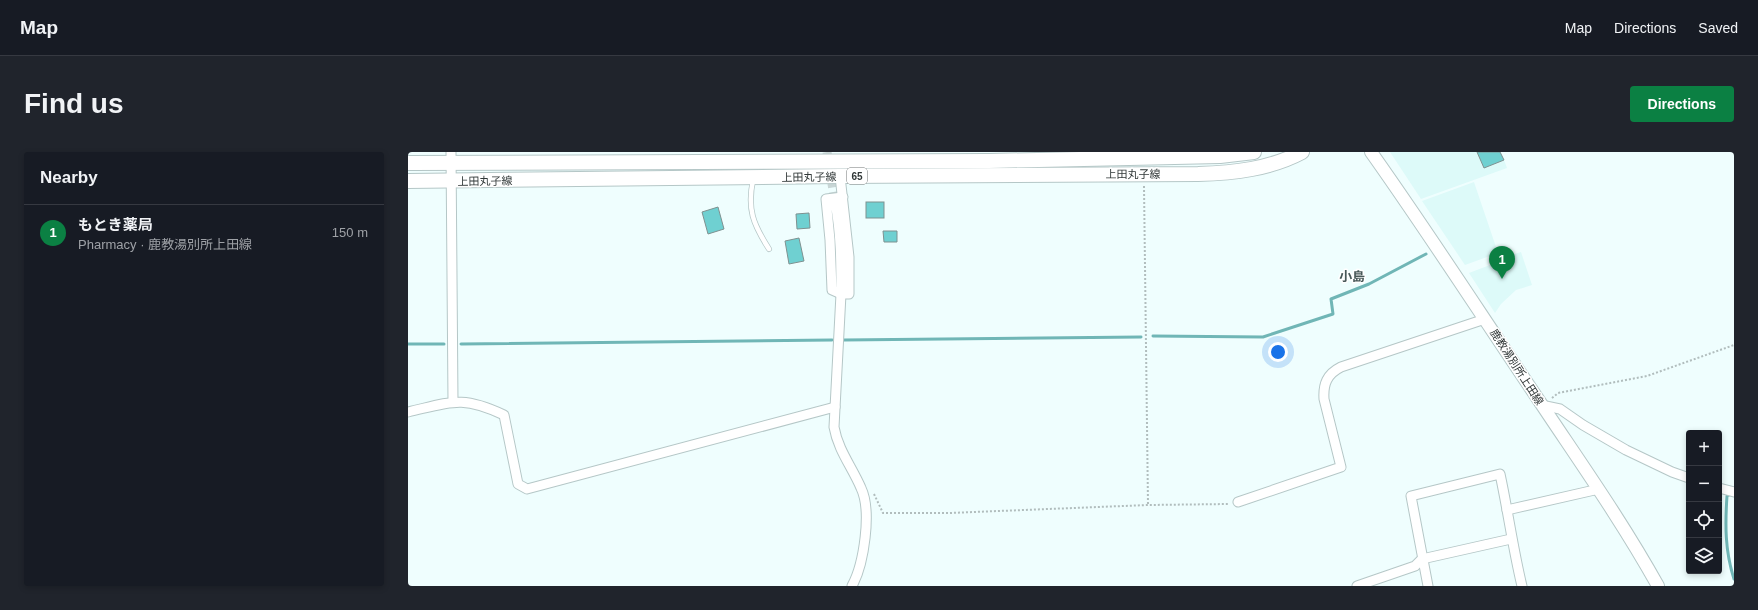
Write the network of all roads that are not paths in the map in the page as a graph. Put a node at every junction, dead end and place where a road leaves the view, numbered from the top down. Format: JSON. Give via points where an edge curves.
{"nodes":[{"id":1,"x":1254,"y":152,"type":"edge"},
{"id":2,"x":1302,"y":152,"type":"edge"},
{"id":3,"x":1371,"y":152,"type":"edge"},
{"id":4,"x":1143,"y":154,"type":"edge"},
{"id":5,"x":451,"y":157,"type":"edge"},
{"id":6,"x":408,"y":163,"type":"edge"},
{"id":7,"x":837,"y":163,"type":"edge"},
{"id":8,"x":1144,"y":174,"type":"junction"},
{"id":9,"x":754,"y":178,"type":"junction"},
{"id":10,"x":408,"y":181,"type":"edge"},
{"id":11,"x":451,"y":181,"type":"junction"},
{"id":12,"x":843,"y":197,"type":"junction"},
{"id":13,"x":835,"y":203,"type":"tunnel mouth"},
{"id":14,"x":769,"y":249,"type":"dead end"},
{"id":15,"x":841,"y":294,"type":"junction"},
{"id":16,"x":1485,"y":319,"type":"junction"},
{"id":17,"x":453,"y":401,"type":"junction"},
{"id":18,"x":1541,"y":405,"type":"junction"},
{"id":19,"x":834,"y":407,"type":"junction"},
{"id":20,"x":408,"y":412,"type":"edge"},
{"id":21,"x":1686,"y":477,"type":"edge"},
{"id":22,"x":1599,"y":489,"type":"junction"},
{"id":23,"x":1722,"y":489,"type":"edge"},
{"id":24,"x":1734,"y":492,"type":"edge"},
{"id":25,"x":1238,"y":502,"type":"road end"},
{"id":26,"x":1507,"y":510,"type":"junction"},
{"id":27,"x":1511,"y":539,"type":"junction"},
{"id":28,"x":1422,"y":558,"type":"junction"},
{"id":29,"x":852,"y":586,"type":"edge"},
{"id":30,"x":1357,"y":586,"type":"edge"},
{"id":31,"x":1428,"y":586,"type":"edge"},
{"id":32,"x":1522,"y":586,"type":"edge"},
{"id":33,"x":1658,"y":586,"type":"edge"}],
"edges":[{"from":1,"to":4,"type":"main road","name":"上田丸子線","number":"65","via":[[1220,156]]},
{"from":2,"to":8,"type":"main road","name":"上田丸子線","number":"65","via":[[1276,163],[1246,170],[1205,174]]},
{"from":3,"to":16,"type":"main road","name":"鹿教湯別所上田線"},
{"from":4,"to":7,"type":"main road","name":"上田丸子線","number":"65","via":[[989,161]]},
{"from":4,"to":8,"type":"street"},
{"from":5,"to":6,"type":"main road","name":"上田丸子線","number":"65"},
{"from":5,"to":7,"type":"main road","name":"上田丸子線","number":"65"},
{"from":5,"to":11,"type":"street"},
{"from":7,"to":8,"type":"main road","name":"上田丸子線","number":"65"},
{"from":7,"to":9,"type":"main road","name":"上田丸子線","number":"65"},
{"from":7,"to":12,"type":"street"},
{"from":9,"to":11,"type":"main road","name":"上田丸子線","number":"65"},
{"from":9,"to":14,"type":"lane","via":[[750,195],[751,209],[757,230]]},
{"from":10,"to":11,"type":"main road","name":"上田丸子線","number":"65"},
{"from":11,"to":17,"type":"street"},
{"from":12,"to":15,"type":"street","via":[[849,257],[849,294]]},
{"from":12,"to":15,"type":"street","via":[[826,199],[832,290]]},
{"from":13,"to":15,"type":"street","via":[[840,237]]},
{"from":15,"to":19,"type":"street"},
{"from":16,"to":18,"type":"main road","name":"鹿教湯別所上田線"},
{"from":16,"to":25,"type":"street","via":[[1333,371],[1323,390],[1341,467]]},
{"from":17,"to":19,"type":"street","via":[[484,405],[504,415],[518,484],[527,489]]},
{"from":17,"to":20,"type":"street"},
{"from":18,"to":21,"type":"street","via":[[1560,409],[1583,426],[1626,450]]},
{"from":18,"to":22,"type":"main road","name":"鹿教湯別所上田線"},
{"from":19,"to":29,"type":"street","via":[[836,440],[862,489],[867,507],[862,562]]},
{"from":22,"to":26,"type":"street"},
{"from":22,"to":33,"type":"main road","name":"鹿教湯別所上田線"},
{"from":23,"to":24,"type":"street"},
{"from":26,"to":27,"type":"street"},
{"from":26,"to":28,"type":"street","via":[[1500,474],[1411,496]]},
{"from":27,"to":28,"type":"street"},
{"from":27,"to":32,"type":"street"},
{"from":28,"to":30,"type":"street","via":[[1415,566]]},
{"from":28,"to":31,"type":"street"}]}
